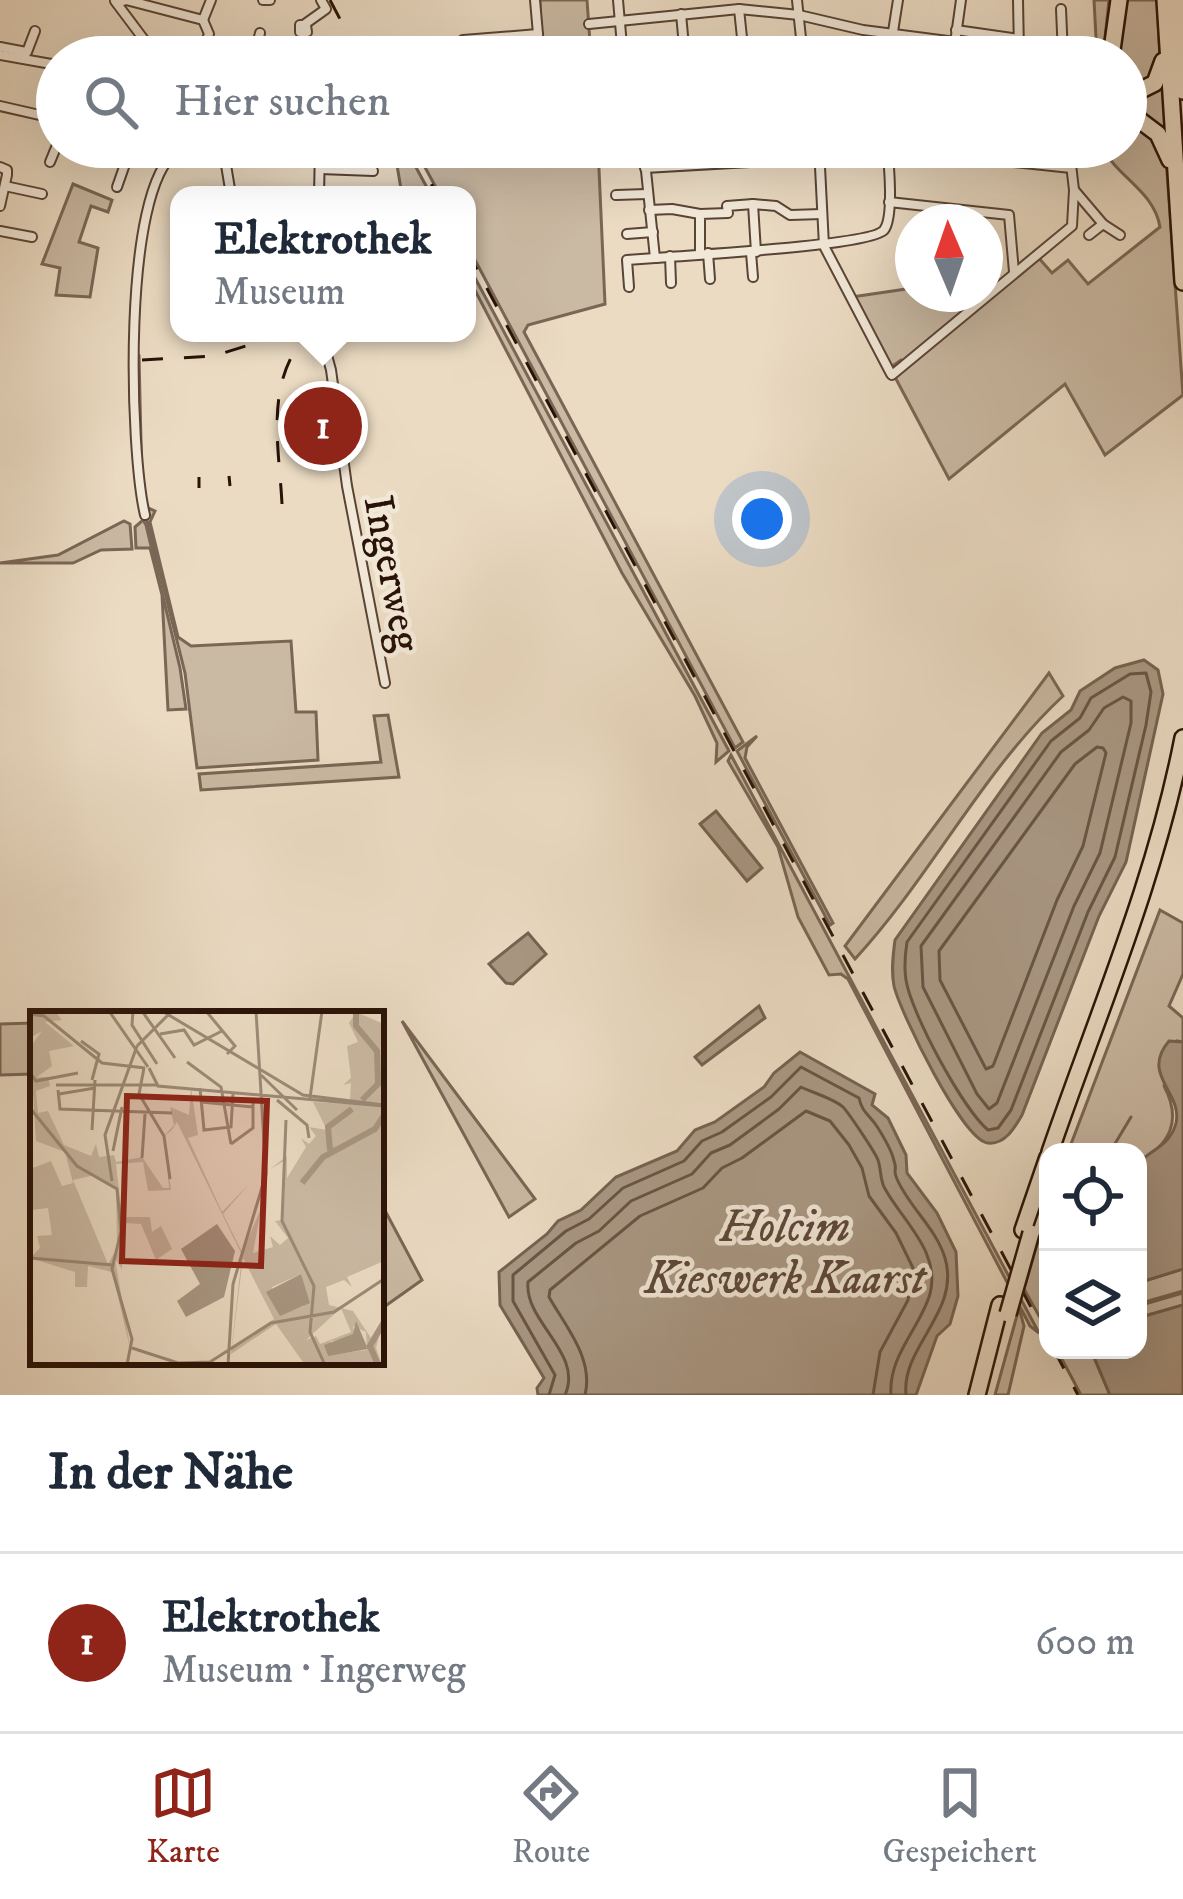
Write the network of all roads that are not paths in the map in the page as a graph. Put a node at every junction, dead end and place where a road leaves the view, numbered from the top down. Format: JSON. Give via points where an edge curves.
{"nodes":[{"id":1,"x":211,"y":0,"type":"edge"},
{"id":2,"x":321,"y":0,"type":"edge"},
{"id":3,"x":535,"y":0,"type":"edge"},
{"id":4,"x":618,"y":0,"type":"edge"},
{"id":5,"x":797,"y":0,"type":"edge"},
{"id":6,"x":898,"y":0,"type":"edge"},
{"id":7,"x":961,"y":0,"type":"edge"},
{"id":8,"x":1018,"y":0,"type":"edge"},
{"id":9,"x":1115,"y":0,"type":"edge"},
{"id":10,"x":1165,"y":0,"type":"edge"},
{"id":11,"x":1177,"y":0,"type":"edge"},
{"id":12,"x":115,"y":2,"type":"edge"},
{"id":13,"x":739,"y":9,"type":"junction"},
{"id":14,"x":1061,"y":9,"type":"dead end"},
{"id":15,"x":681,"y":14,"type":"junction"},
{"id":16,"x":799,"y":15,"type":"junction"},
{"id":17,"x":202,"y":20,"type":"junction"},
{"id":18,"x":620,"y":22,"type":"junction"},
{"id":19,"x":305,"y":24,"type":"dead end"},
{"id":20,"x":589,"y":24,"type":"dead end"},
{"id":21,"x":1176,"y":28,"type":"edge"},
{"id":22,"x":956,"y":30,"type":"junction"},
{"id":23,"x":35,"y":32,"type":"dead end"},
{"id":24,"x":260,"y":33,"type":"dead end"},
{"id":25,"x":894,"y":33,"type":"junction"},
{"id":26,"x":538,"y":34,"type":"joint"},
{"id":27,"x":141,"y":36,"type":"edge"},
{"id":28,"x":207,"y":36,"type":"edge"},
{"id":29,"x":259,"y":36,"type":"edge"},
{"id":30,"x":513,"y":36,"type":"edge"},
{"id":31,"x":621,"y":36,"type":"edge"},
{"id":32,"x":683,"y":36,"type":"edge"},
{"id":33,"x":742,"y":36,"type":"edge"},
{"id":34,"x":801,"y":36,"type":"edge"},
{"id":35,"x":893,"y":36,"type":"edge"},
{"id":36,"x":912,"y":36,"type":"edge"},
{"id":37,"x":956,"y":36,"type":"edge"},
{"id":38,"x":998,"y":36,"type":"edge"},
{"id":39,"x":1019,"y":36,"type":"edge"},
{"id":40,"x":1063,"y":36,"type":"edge"},
{"id":41,"x":1111,"y":36,"type":"edge"},
{"id":42,"x":0,"y":51,"type":"edge"},
{"id":43,"x":25,"y":56,"type":"junction"},
{"id":44,"x":36,"y":59,"type":"edge"},
{"id":45,"x":1147,"y":88,"type":"edge"},
{"id":46,"x":1183,"y":91,"type":"edge"},
{"id":47,"x":0,"y":106,"type":"edge"},
{"id":48,"x":36,"y":114,"type":"edge"},
{"id":49,"x":1147,"y":128,"type":"edge"},
{"id":50,"x":0,"y":167,"type":"edge"},
{"id":51,"x":124,"y":168,"type":"edge"},
{"id":52,"x":162,"y":168,"type":"edge"},
{"id":53,"x":646,"y":168,"type":"edge"},
{"id":54,"x":821,"y":168,"type":"edge"},
{"id":55,"x":888,"y":168,"type":"edge"},
{"id":56,"x":1071,"y":168,"type":"edge"},
{"id":57,"x":320,"y":169,"type":"joint"},
{"id":58,"x":373,"y":170,"type":"dead end"},
{"id":59,"x":5,"y":186,"type":"junction"},
{"id":60,"x":319,"y":186,"type":"edge"},
{"id":61,"x":117,"y":188,"type":"dead end"},
{"id":62,"x":1074,"y":190,"type":"junction"},
{"id":63,"x":42,"y":194,"type":"dead end"},
{"id":64,"x":647,"y":194,"type":"junction"},
{"id":65,"x":616,"y":195,"type":"dead end"},
{"id":66,"x":889,"y":202,"type":"junction"},
{"id":67,"x":754,"y":204,"type":"junction"},
{"id":68,"x":0,"y":206,"type":"edge"},
{"id":69,"x":650,"y":210,"type":"junction"},
{"id":70,"x":1178,"y":212,"type":"junction"},
{"id":71,"x":700,"y":214,"type":"junction"},
{"id":72,"x":822,"y":214,"type":"junction"},
{"id":73,"x":1103,"y":224,"type":"junction"},
{"id":74,"x":0,"y":231,"type":"edge"},
{"id":75,"x":653,"y":232,"type":"junction"},
{"id":76,"x":627,"y":234,"type":"dead end"},
{"id":77,"x":1089,"y":235,"type":"dead end"},
{"id":78,"x":1120,"y":235,"type":"dead end"},
{"id":79,"x":32,"y":236,"type":"dead end"},
{"id":80,"x":823,"y":241,"type":"junction"},
{"id":81,"x":753,"y":252,"type":"junction"},
{"id":82,"x":704,"y":254,"type":"junction"},
{"id":83,"x":670,"y":256,"type":"junction"},
{"id":84,"x":656,"y":258,"type":"junction"},
{"id":85,"x":1014,"y":273,"type":"junction"},
{"id":86,"x":753,"y":277,"type":"dead end"},
{"id":87,"x":710,"y":279,"type":"dead end"},
{"id":88,"x":1183,"y":281,"type":"edge"},
{"id":89,"x":671,"y":283,"type":"dead end"},
{"id":90,"x":629,"y":287,"type":"dead end"},
{"id":91,"x":323,"y":342,"type":"edge"},
{"id":92,"x":145,"y":515,"type":"dead end"},
{"id":93,"x":385,"y":683,"type":"dead end"},
{"id":94,"x":1183,"y":738,"type":"edge"},
{"id":95,"x":1183,"y":783,"type":"edge"},
{"id":96,"x":1056,"y":1143,"type":"edge"},
{"id":97,"x":1056,"y":1143,"type":"edge"},
{"id":98,"x":1039,"y":1195,"type":"edge"},
{"id":99,"x":1039,"y":1205,"type":"edge"},
{"id":100,"x":1027,"y":1232,"type":"junction"},
{"id":101,"x":1004,"y":1309,"type":"junction"},
{"id":102,"x":977,"y":1395,"type":"edge"},
{"id":103,"x":987,"y":1395,"type":"edge"}],
"edges":[{"from":1,"to":17,"type":"street"},
{"from":2,"to":19,"type":"street","via":[[326,9]]},
{"from":3,"to":26,"type":"street"},
{"from":4,"to":18,"type":"street"},
{"from":5,"to":16,"type":"street"},
{"from":6,"to":25,"type":"street"},
{"from":7,"to":22,"type":"street"},
{"from":8,"to":39,"type":"street"},
{"from":9,"to":41,"type":"highway"},
{"from":10,"to":21,"type":"highway"},
{"from":11,"to":21,"type":"highway"},
{"from":12,"to":17,"type":"street"},
{"from":12,"to":27,"type":"street"},
{"from":13,"to":15,"type":"street"},
{"from":13,"to":16,"type":"street"},
{"from":13,"to":33,"type":"street"},
{"from":14,"to":40,"type":"street"},
{"from":15,"to":18,"type":"street"},
{"from":15,"to":32,"type":"street"},
{"from":16,"to":25,"type":"street"},
{"from":16,"to":34,"type":"street"},
{"from":17,"to":28,"type":"street"},
{"from":18,"to":20,"type":"street"},
{"from":18,"to":31,"type":"street"},
{"from":21,"to":45,"type":"highway","via":[[1161,33],[1160,76]]},
{"from":21,"to":46,"type":"highway"},
{"from":21,"to":70,"type":"highway"},
{"from":22,"to":37,"type":"street"},
{"from":22,"to":38,"type":"street"},
{"from":23,"to":43,"type":"street"},
{"from":24,"to":29,"type":"street"},
{"from":25,"to":35,"type":"street"},
{"from":25,"to":36,"type":"street"},
{"from":26,"to":30,"type":"street"},
{"from":42,"to":43,"type":"street"},
{"from":43,"to":44,"type":"street"},
{"from":47,"to":48,"type":"street"},
{"from":49,"to":70,"type":"highway","via":[[1165,144]]},
{"from":50,"to":59,"type":"street","via":[[8,170]]},
{"from":51,"to":61,"type":"street"},
{"from":52,"to":92,"type":"street","via":[[141,236],[136,314],[135,462]]},
{"from":53,"to":64,"type":"street"},
{"from":54,"to":72,"type":"street"},
{"from":55,"to":66,"type":"street"},
{"from":56,"to":62,"type":"street"},
{"from":57,"to":58,"type":"street"},
{"from":57,"to":60,"type":"street"},
{"from":59,"to":63,"type":"street"},
{"from":59,"to":68,"type":"street"},
{"from":62,"to":73,"type":"street"},
{"from":62,"to":85,"type":"street","via":[[1072,226]]},
{"from":64,"to":65,"type":"street"},
{"from":64,"to":69,"type":"street"},
{"from":66,"to":80,"type":"street","via":[[877,236]]},
{"from":66,"to":85,"type":"street","via":[[1010,215]]},
{"from":67,"to":71,"type":"street"},
{"from":67,"to":72,"type":"street"},
{"from":67,"to":81,"type":"street"},
{"from":69,"to":71,"type":"street"},
{"from":69,"to":75,"type":"street"},
{"from":70,"to":88,"type":"highway"},
{"from":71,"to":82,"type":"street"},
{"from":72,"to":80,"type":"street"},
{"from":73,"to":77,"type":"street"},
{"from":73,"to":78,"type":"street"},
{"from":74,"to":79,"type":"street"},
{"from":75,"to":76,"type":"street"},
{"from":75,"to":84,"type":"street"},
{"from":80,"to":81,"type":"street"},
{"from":80,"to":85,"type":"street","via":[[892,375]]},
{"from":81,"to":82,"type":"street"},
{"from":81,"to":86,"type":"street"},
{"from":82,"to":83,"type":"street"},
{"from":82,"to":87,"type":"street"},
{"from":83,"to":84,"type":"street"},
{"from":83,"to":89,"type":"street"},
{"from":84,"to":90,"type":"street","via":[[626,260]]},
{"from":91,"to":93,"type":"street","name":"Ingerweg"},
{"from":94,"to":96,"type":"highway","via":[[1136,917]]},
{"from":95,"to":97,"type":"highway","via":[[1144,920]]},
{"from":98,"to":100,"type":"highway"},
{"from":99,"to":100,"type":"highway"},
{"from":100,"to":101,"type":"highway","bridge":true},
{"from":101,"to":102,"type":"highway"},
{"from":101,"to":103,"type":"highway"}]}
